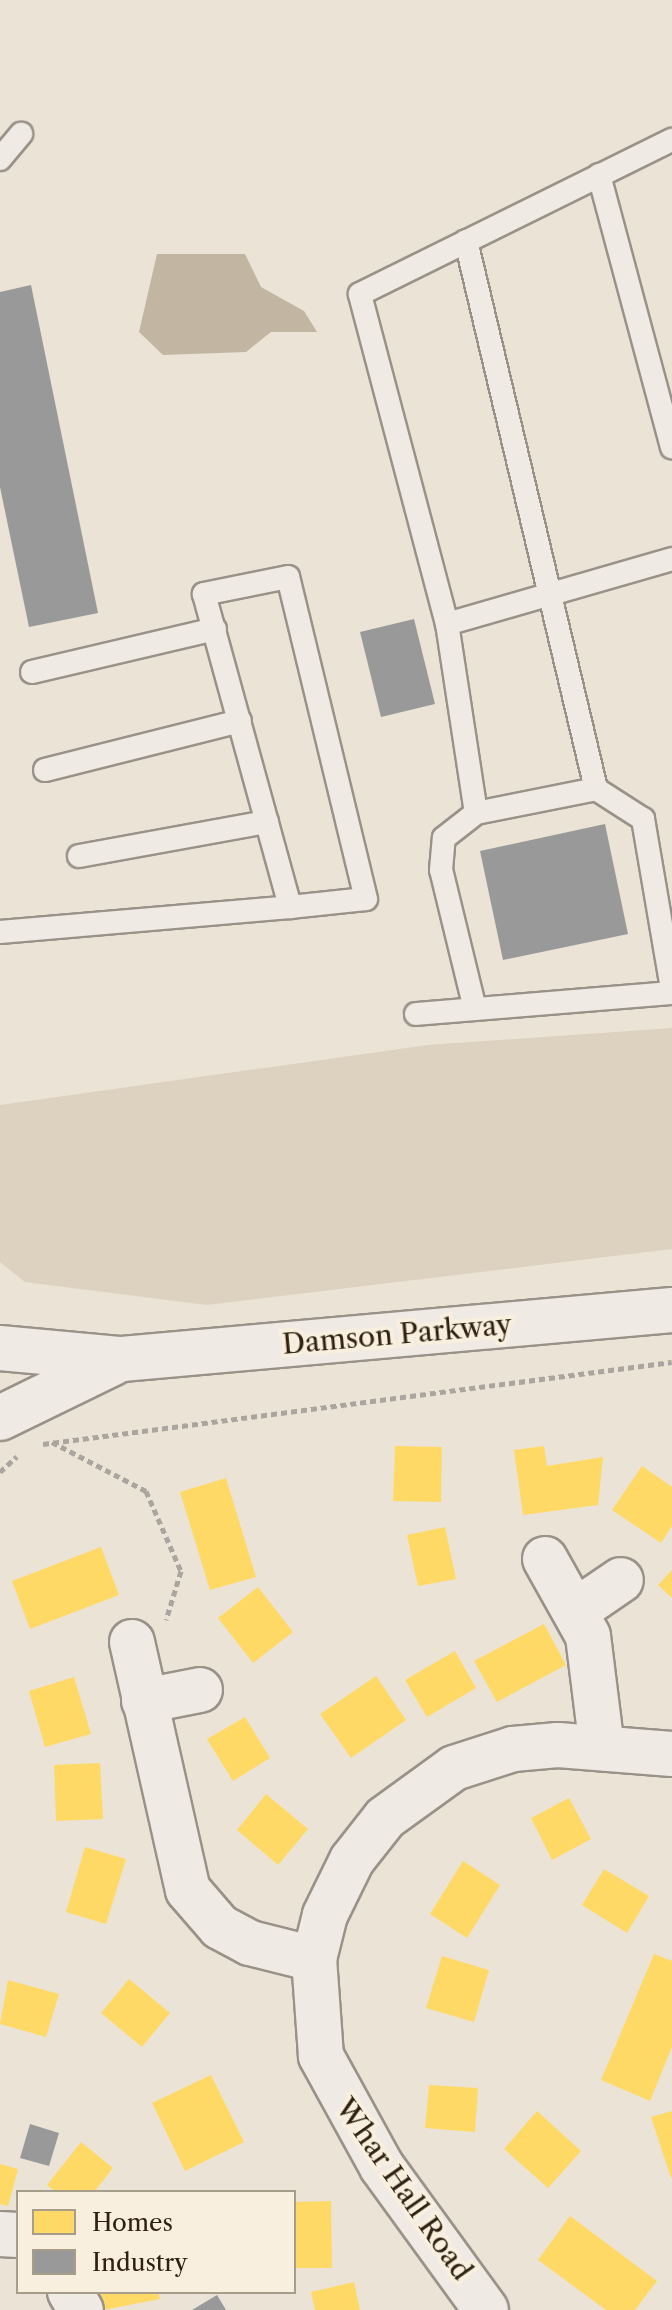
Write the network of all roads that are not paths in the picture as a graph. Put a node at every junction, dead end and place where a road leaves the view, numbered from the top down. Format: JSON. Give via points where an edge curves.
{"nodes":[{"id":1,"x":21,"y":134,"type":"dead end"},
{"id":2,"x":672,"y":140,"type":"edge"},
{"id":3,"x":0,"y":159,"type":"edge"},
{"id":4,"x":599,"y":175,"type":"junction"},
{"id":5,"x":466,"y":241,"type":"junction"},
{"id":6,"x":672,"y":447,"type":"edge"},
{"id":7,"x":672,"y":559,"type":"edge"},
{"id":8,"x":554,"y":591,"type":"junction"},
{"id":9,"x":447,"y":624,"type":"junction"},
{"id":10,"x":215,"y":629,"type":"junction"},
{"id":11,"x":32,"y":672,"type":"dead end"},
{"id":12,"x":240,"y":721,"type":"junction"},
{"id":13,"x":45,"y":770,"type":"dead end"},
{"id":14,"x":596,"y":789,"type":"junction"},
{"id":15,"x":476,"y":813,"type":"junction"},
{"id":16,"x":267,"y":822,"type":"junction"},
{"id":17,"x":79,"y":856,"type":"dead end"},
{"id":18,"x":290,"y":907,"type":"junction"},
{"id":19,"x":0,"y":932,"type":"edge"},
{"id":20,"x":672,"y":990,"type":"edge"},
{"id":21,"x":475,"y":1009,"type":"junction"},
{"id":22,"x":416,"y":1014,"type":"dead end"},
{"id":23,"x":672,"y":1310,"type":"edge"},
{"id":24,"x":0,"y":1348,"type":"edge"},
{"id":25,"x":122,"y":1359,"type":"junction"},
{"id":26,"x":0,"y":1418,"type":"edge"},
{"id":27,"x":545,"y":1559,"type":"dead end"},
{"id":28,"x":621,"y":1580,"type":"dead end"},
{"id":29,"x":577,"y":1610,"type":"junction"},
{"id":30,"x":132,"y":1642,"type":"road end"},
{"id":31,"x":200,"y":1690,"type":"dead end"},
{"id":32,"x":144,"y":1701,"type":"junction"},
{"id":33,"x":602,"y":1748,"type":"junction"},
{"id":34,"x":672,"y":1754,"type":"edge"},
{"id":35,"x":314,"y":1959,"type":"junction"},
{"id":36,"x":486,"y":2310,"type":"edge"}],
"edges":[{"from":1,"to":3,"type":"lane"},
{"from":2,"to":4,"type":"lane"},
{"from":4,"to":5,"type":"lane"},
{"from":4,"to":6,"type":"lane"},
{"from":5,"to":8,"type":"lane"},
{"from":5,"to":9,"type":"lane","via":[[360,294]]},
{"from":7,"to":8,"type":"lane"},
{"from":8,"to":9,"type":"lane"},
{"from":8,"to":14,"type":"lane"},
{"from":9,"to":15,"type":"lane"},
{"from":10,"to":11,"type":"lane"},
{"from":10,"to":12,"type":"lane"},
{"from":10,"to":18,"type":"lane","via":[[204,594],[288,577],[366,899]]},
{"from":12,"to":13,"type":"lane"},
{"from":12,"to":16,"type":"lane"},
{"from":14,"to":15,"type":"lane"},
{"from":14,"to":20,"type":"lane","via":[[643,819]]},
{"from":15,"to":21,"type":"lane","via":[[444,838],[441,870]]},
{"from":16,"to":17,"type":"lane"},
{"from":16,"to":18,"type":"lane"},
{"from":18,"to":19,"type":"lane"},
{"from":20,"to":21,"type":"lane"},
{"from":21,"to":22,"type":"lane"},
{"from":23,"to":25,"type":"street","name":"Damson Parkway"},
{"from":24,"to":25,"type":"street","name":"Damson Parkway"},
{"from":25,"to":26,"type":"street","name":"Damson Parkway"},
{"from":27,"to":29,"type":"street"},
{"from":28,"to":29,"type":"street"},
{"from":29,"to":33,"type":"street","via":[[597,1672]]},
{"from":30,"to":32,"type":"street"},
{"from":31,"to":32,"type":"street"},
{"from":32,"to":35,"type":"street","via":[[188,1890],[220,1927],[250,1943]]},
{"from":33,"to":34,"type":"street","name":"Whar Hall Road"},
{"from":33,"to":35,"type":"street","name":"Whar Hall Road","via":[[513,1749],[427,1783],[352,1860],[325,1915]]},
{"from":35,"to":36,"type":"street","name":"Whar Hall Road","via":[[321,2056],[340,2101]]}]}
